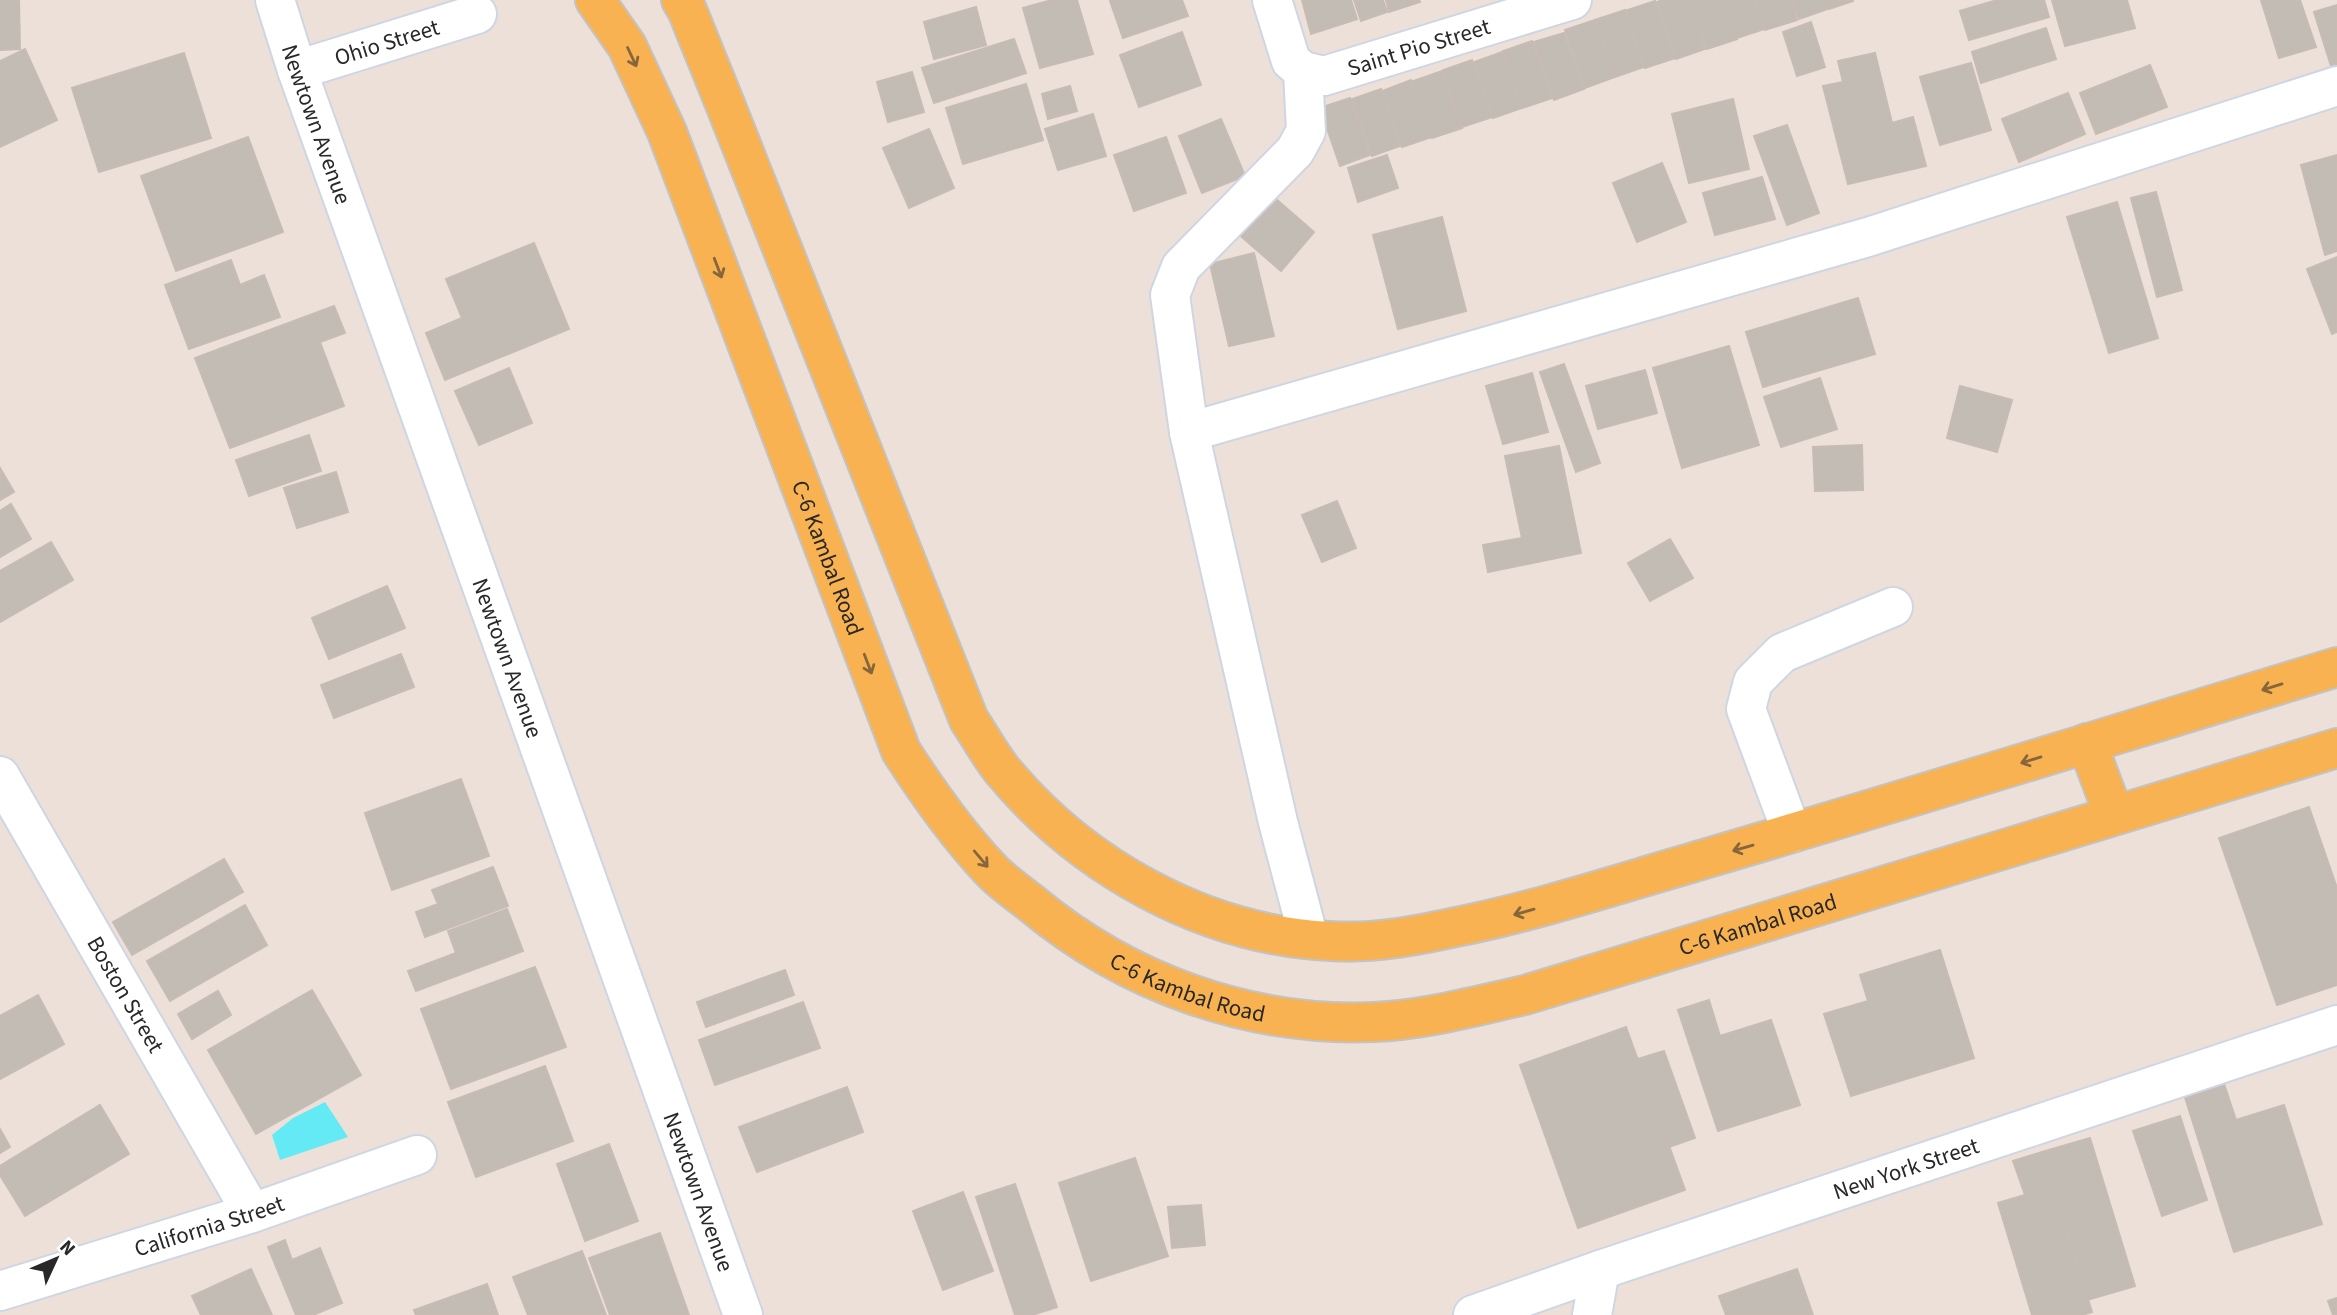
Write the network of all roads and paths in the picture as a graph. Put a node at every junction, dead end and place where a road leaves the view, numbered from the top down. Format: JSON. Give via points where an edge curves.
{"nodes":[{"id":1,"x":275,"y":0,"type":"edge"},
{"id":2,"x":595,"y":0,"type":"edge"},
{"id":3,"x":681,"y":0,"type":"edge"},
{"id":4,"x":1272,"y":0,"type":"edge"},
{"id":5,"x":1572,"y":0,"type":"edge"},
{"id":6,"x":477,"y":14,"type":"dead end"},
{"id":7,"x":297,"y":70,"type":"junction"},
{"id":8,"x":1303,"y":71,"type":"junction"},
{"id":9,"x":2337,"y":86,"type":"edge"},
{"id":10,"x":1189,"y":432,"type":"junction"},
{"id":11,"x":1893,"y":607,"type":"dead end"},
{"id":12,"x":2337,"y":667,"type":"edge"},
{"id":13,"x":2087,"y":743,"type":"junction"},
{"id":14,"x":2337,"y":748,"type":"edge"},
{"id":15,"x":0,"y":776,"type":"edge"},
{"id":16,"x":2114,"y":815,"type":"junction"},
{"id":17,"x":1792,"y":833,"type":"junction"},
{"id":18,"x":1309,"y":939,"type":"junction"},
{"id":19,"x":2337,"y":1025,"type":"edge"},
{"id":20,"x":417,"y":1156,"type":"dead end"},
{"id":21,"x":252,"y":1213,"type":"junction"},
{"id":22,"x":1600,"y":1270,"type":"junction"},
{"id":23,"x":0,"y":1291,"type":"edge"},
{"id":24,"x":744,"y":1315,"type":"edge"},
{"id":25,"x":1473,"y":1315,"type":"edge"},
{"id":26,"x":1592,"y":1315,"type":"edge"}],
"edges":[{"from":1,"to":7,"type":"street","name":"Newtown Avenue"},
{"from":2,"to":16,"type":"main road","name":"C-6 Kambal Road","one_way":true,"via":[[627,46],[667,132],[901,751],[940,810],[992,872],[1052,921],[1109,959],[1176,989],[1245,1011],[1301,1020],[1374,1022],[1434,1015],[1525,995]]},
{"from":3,"to":18,"type":"main road","via":[[969,720],[1001,769],[1044,815],[1145,888],[1214,920]]},
{"from":4,"to":8,"type":"street","via":[[1291,61]]},
{"from":5,"to":8,"type":"street","name":"Saint Pio Street","via":[[1324,76]]},
{"from":6,"to":7,"type":"street","name":"Ohio Street"},
{"from":7,"to":24,"type":"street","name":"Newtown Avenue"},
{"from":8,"to":10,"type":"street","via":[[1306,131],[1295,151],[1181,267],[1170,295]]},
{"from":9,"to":10,"type":"street","via":[[1868,237]]},
{"from":10,"to":18,"type":"street"},
{"from":11,"to":17,"type":"street","via":[[1782,653],[1753,682],[1746,709]]},
{"from":12,"to":13,"type":"main road","one_way":true},
{"from":13,"to":16,"type":"main road"},
{"from":13,"to":17,"type":"main road","one_way":true},
{"from":14,"to":16,"type":"main road","name":"C-6 Kambal Road"},
{"from":15,"to":21,"type":"street","name":"Boston Street"},
{"from":17,"to":18,"type":"main road","one_way":true,"via":[[1509,916],[1396,940]]},
{"from":19,"to":22,"type":"street","name":"New York Street"},
{"from":20,"to":21,"type":"street","name":"California Street"},
{"from":21,"to":23,"type":"street","name":"California Street"},
{"from":22,"to":25,"type":"street","name":"New York Street"},
{"from":22,"to":26,"type":"street"}]}
